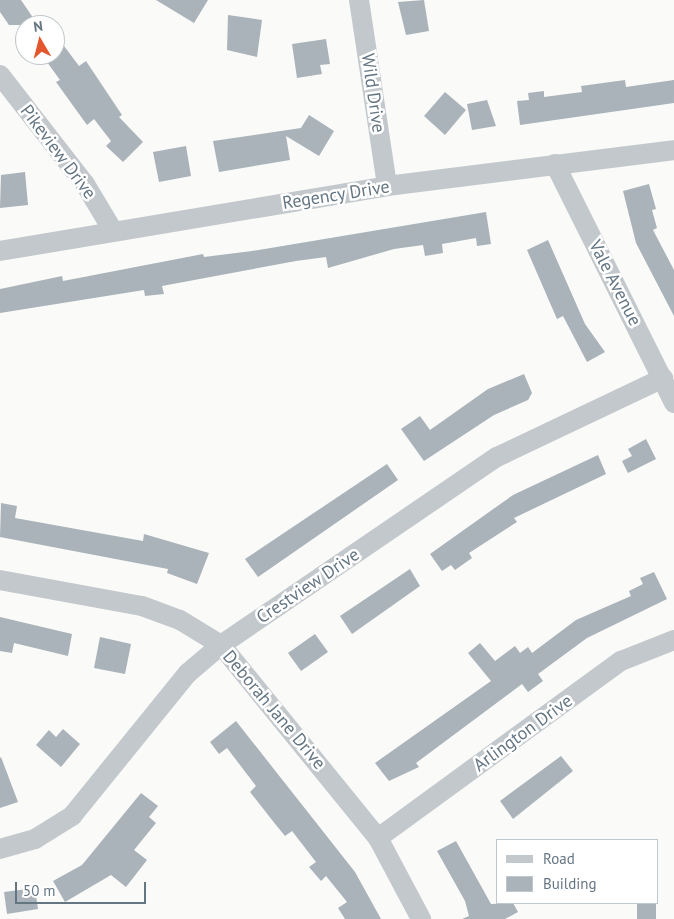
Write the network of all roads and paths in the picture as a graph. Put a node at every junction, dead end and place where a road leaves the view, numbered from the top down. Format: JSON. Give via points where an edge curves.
{"nodes":[{"id":1,"x":360,"y":0,"type":"edge"},
{"id":2,"x":0,"y":75,"type":"edge"},
{"id":3,"x":674,"y":150,"type":"edge"},
{"id":4,"x":555,"y":164,"type":"junction"},
{"id":5,"x":387,"y":186,"type":"junction"},
{"id":6,"x":113,"y":231,"type":"junction"},
{"id":7,"x":0,"y":251,"type":"edge"},
{"id":8,"x":663,"y":378,"type":"junction"},
{"id":9,"x":674,"y":403,"type":"edge"},
{"id":10,"x":0,"y":580,"type":"edge"},
{"id":11,"x":674,"y":640,"type":"edge"},
{"id":12,"x":221,"y":645,"type":"junction"},
{"id":13,"x":378,"y":838,"type":"junction"},
{"id":14,"x":0,"y":849,"type":"edge"},
{"id":15,"x":420,"y":919,"type":"edge"}],
"edges":[{"from":1,"to":5,"type":"street","name":"Wild Drive"},
{"from":2,"to":6,"type":"street","name":"Pikeview Drive","via":[[85,184]]},
{"from":3,"to":4,"type":"street","name":"Regency Drive"},
{"from":4,"to":5,"type":"street","name":"Regency Drive"},
{"from":4,"to":8,"type":"street","name":"Vale Avenue"},
{"from":5,"to":6,"type":"street","name":"Regency Drive"},
{"from":6,"to":7,"type":"street","name":"Regency Drive"},
{"from":8,"to":9,"type":"street","name":"Vale Avenue"},
{"from":8,"to":12,"type":"street","name":"Crestview Drive","via":[[497,457]]},
{"from":10,"to":12,"type":"street","name":"Deborah Jane Drive","via":[[142,606],[180,620]]},
{"from":11,"to":13,"type":"street","name":"Arlington Drive","via":[[621,661]]},
{"from":12,"to":13,"type":"street","name":"Deborah Jane Drive"},
{"from":12,"to":14,"type":"street","name":"Crestview Drive","via":[[188,673],[72,816],[35,839]]},
{"from":13,"to":15,"type":"street","name":"Deborah Jane Drive"}]}
